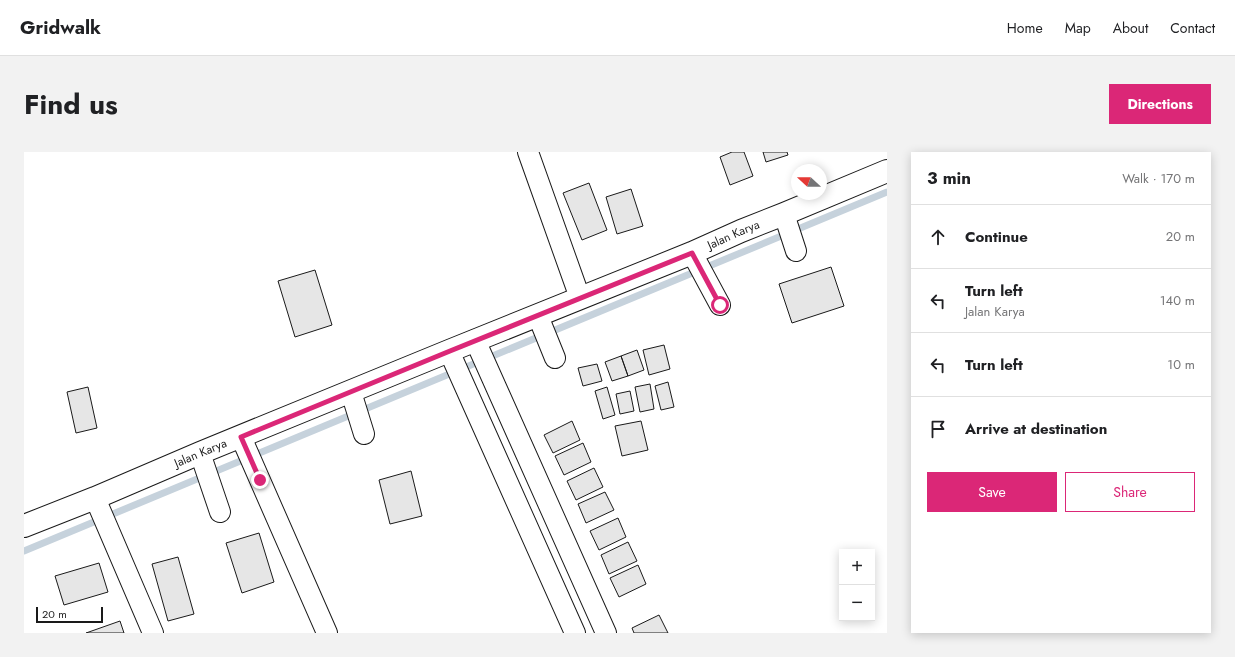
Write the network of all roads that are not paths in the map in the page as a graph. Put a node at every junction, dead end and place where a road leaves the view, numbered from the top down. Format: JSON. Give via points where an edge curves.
{"nodes":[{"id":1,"x":528,"y":152,"type":"edge"},
{"id":2,"x":887,"y":171,"type":"edge"},
{"id":3,"x":786,"y":219,"type":"junction"},
{"id":4,"x":794,"y":247,"type":"dead end"},
{"id":5,"x":693,"y":255,"type":"junction"},
{"id":6,"x":580,"y":298,"type":"junction"},
{"id":7,"x":720,"y":305,"type":"dead end"},
{"id":8,"x":540,"y":320,"type":"junction"},
{"id":9,"x":477,"y":344,"type":"junction"},
{"id":10,"x":552,"y":352,"type":"dead end"},
{"id":11,"x":452,"y":355,"type":"junction"},
{"id":12,"x":242,"y":439,"type":"junction"},
{"id":13,"x":202,"y":459,"type":"junction"},
{"id":14,"x":96,"y":502,"type":"junction"},
{"id":15,"x":220,"y":512,"type":"dead end"},
{"id":16,"x":24,"y":526,"type":"edge"},
{"id":17,"x":153,"y":633,"type":"edge"},
{"id":18,"x":327,"y":633,"type":"edge"},
{"id":19,"x":575,"y":633,"type":"edge"},
{"id":20,"x":606,"y":633,"type":"edge"}],
"edges":[{"from":1,"to":6,"type":"street"},
{"from":2,"to":3,"type":"street","name":"Jalan Karya"},
{"from":3,"to":4,"type":"street"},
{"from":3,"to":5,"type":"street","name":"Jalan Karya","via":[[740,231]]},
{"from":5,"to":6,"type":"street","name":"Jalan Karya"},
{"from":5,"to":7,"type":"street"},
{"from":6,"to":8,"type":"street","name":"Jalan Karya"},
{"from":8,"to":9,"type":"street","name":"Jalan Karya"},
{"from":8,"to":10,"type":"street"},
{"from":9,"to":11,"type":"street","name":"Jalan Karya"},
{"from":9,"to":20,"type":"street"},
{"from":11,"to":12,"type":"street","name":"Jalan Karya","via":[[357,413]]},
{"from":11,"to":19,"type":"street"},
{"from":12,"to":13,"type":"street","name":"Jalan Karya"},
{"from":12,"to":18,"type":"street"},
{"from":13,"to":14,"type":"street","name":"Jalan Karya"},
{"from":13,"to":15,"type":"street"},
{"from":14,"to":16,"type":"street","name":"Jalan Karya"},
{"from":14,"to":17,"type":"street"}]}
